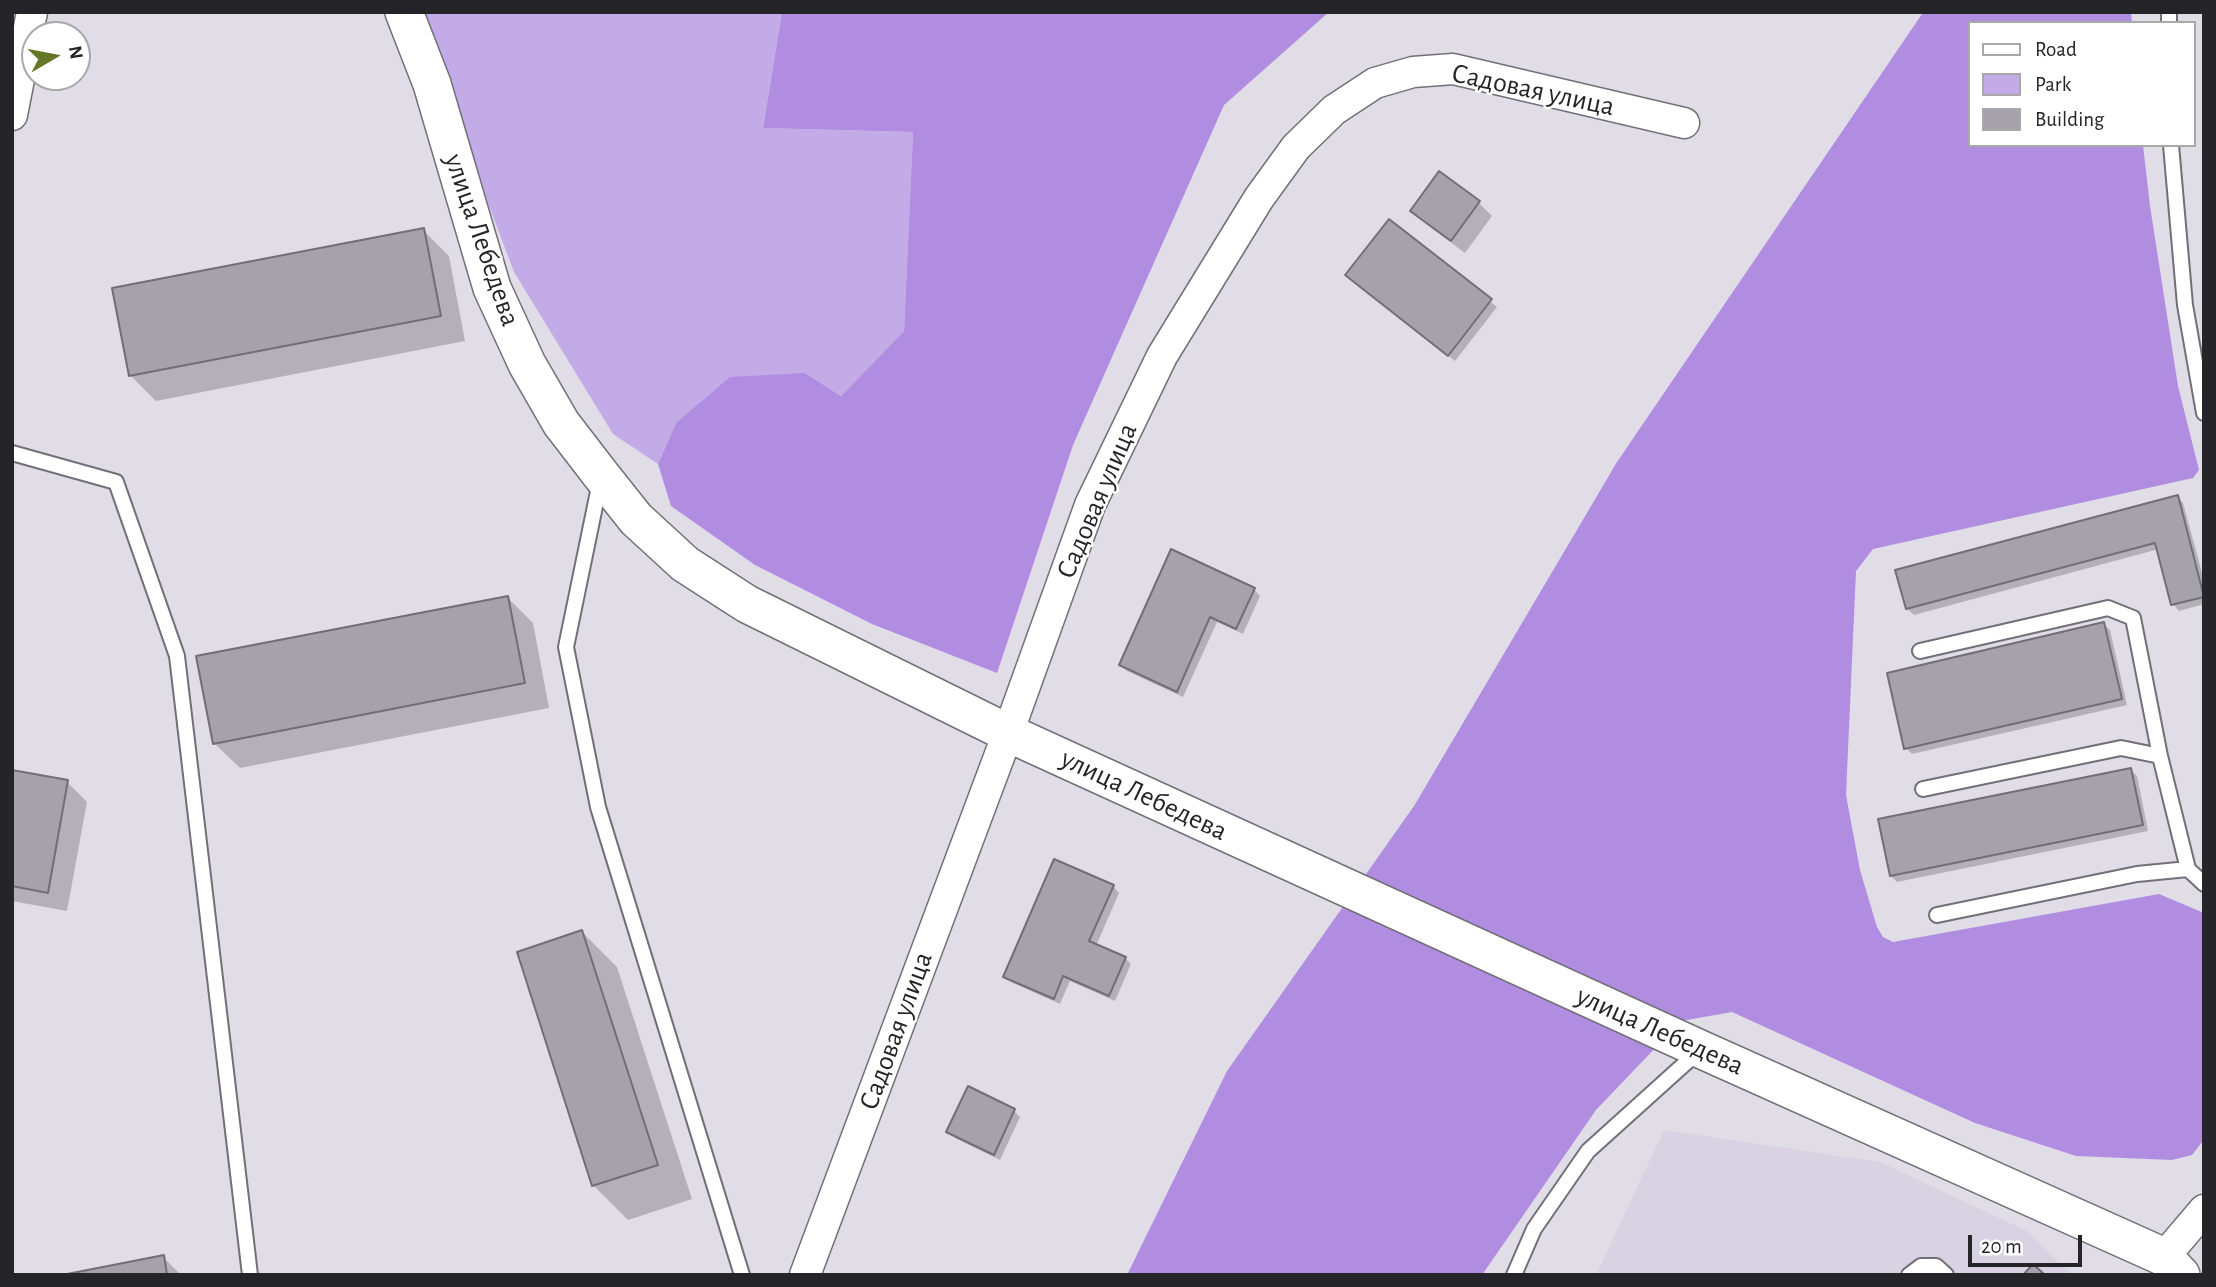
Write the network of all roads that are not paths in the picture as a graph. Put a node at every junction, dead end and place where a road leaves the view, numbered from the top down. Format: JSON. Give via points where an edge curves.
{"nodes":[{"id":1,"x":32,"y":12,"type":"edge"},
{"id":2,"x":404,"y":12,"type":"edge"},
{"id":3,"x":12,"y":115,"type":"edge"},
{"id":4,"x":1684,"y":122,"type":"dead end"},
{"id":5,"x":2171,"y":147,"type":"edge"},
{"id":6,"x":2204,"y":414,"type":"edge"},
{"id":7,"x":12,"y":453,"type":"edge"},
{"id":8,"x":601,"y":475,"type":"junction"},
{"id":9,"x":1920,"y":651,"type":"dead end"},
{"id":10,"x":1008,"y":733,"type":"junction"},
{"id":11,"x":2160,"y":756,"type":"junction"},
{"id":12,"x":1923,"y":789,"type":"dead end"},
{"id":13,"x":2188,"y":869,"type":"junction"},
{"id":14,"x":2204,"y":884,"type":"edge"},
{"id":15,"x":1937,"y":915,"type":"dead end"},
{"id":16,"x":1700,"y":1049,"type":"junction"},
{"id":17,"x":2204,"y":1210,"type":"edge"},
{"id":18,"x":2173,"y":1266,"type":"edge"},
{"id":19,"x":250,"y":1275,"type":"edge"},
{"id":20,"x":742,"y":1275,"type":"edge"},
{"id":21,"x":805,"y":1275,"type":"edge"},
{"id":22,"x":1514,"y":1275,"type":"edge"},
{"id":23,"x":1909,"y":1275,"type":"edge"},
{"id":24,"x":1946,"y":1275,"type":"edge"}],
"edges":[{"from":1,"to":3,"type":"street"},
{"from":2,"to":8,"type":"street","name":"улица Лебедева","via":[[432,83],[492,288],[561,423]]},
{"from":4,"to":10,"type":"street","name":"Садовая улица","via":[[1452,69],[1413,72],[1375,83],[1334,110],[1296,147],[1259,198],[1162,356],[1090,505]]},
{"from":5,"to":6,"type":"lane","via":[[2185,305]]},
{"from":7,"to":19,"type":"lane","via":[[116,482],[177,656]]},
{"from":8,"to":10,"type":"street","name":"улица Лебедева","via":[[636,519],[685,564],[747,604]]},
{"from":8,"to":20,"type":"lane","via":[[566,647],[598,807]]},
{"from":9,"to":11,"type":"lane","via":[[2108,608],[2133,618]]},
{"from":10,"to":16,"type":"street","name":"улица Лебедева"},
{"from":10,"to":21,"type":"street","name":"Садовая улица"},
{"from":11,"to":12,"type":"lane","via":[[2121,748]]},
{"from":11,"to":13,"type":"lane"},
{"from":13,"to":14,"type":"lane"},
{"from":13,"to":15,"type":"lane","via":[[2137,873]]},
{"from":16,"to":18,"type":"street","name":"улица Лебедева"},
{"from":16,"to":22,"type":"lane","via":[[1588,1151],[1534,1228]]},
{"from":17,"to":18,"type":"street"},
{"from":23,"to":24,"type":"lane","via":[[1921,1266],[1936,1266]]}]}
